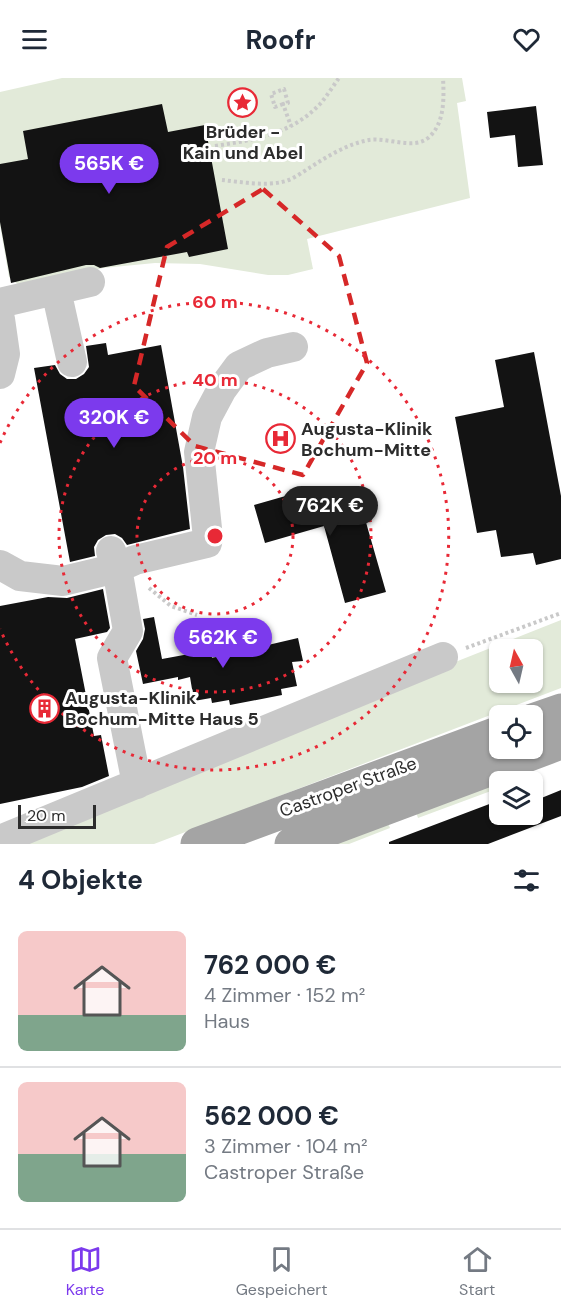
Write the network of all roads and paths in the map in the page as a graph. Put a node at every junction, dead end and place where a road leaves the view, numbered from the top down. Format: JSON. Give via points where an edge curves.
{"nodes":[{"id":1,"x":339,"y":78,"type":"edge"},
{"id":2,"x":443,"y":78,"type":"edge"},
{"id":3,"x":283,"y":104,"type":"junction"},
{"id":4,"x":291,"y":126,"type":"junction"},
{"id":5,"x":215,"y":146,"type":"dead end"},
{"id":6,"x":222,"y":180,"type":"dead end"},
{"id":7,"x":90,"y":282,"type":"dead end"},
{"id":8,"x":49,"y":291,"type":"junction"},
{"id":9,"x":0,"y":303,"type":"edge"},
{"id":10,"x":0,"y":319,"type":"edge"},
{"id":11,"x":293,"y":347,"type":"dead end"},
{"id":12,"x":64,"y":363,"type":"dead end"},
{"id":13,"x":0,"y":374,"type":"edge"},
{"id":14,"x":121,"y":560,"type":"junction"},
{"id":15,"x":0,"y":565,"type":"edge"},
{"id":16,"x":561,"y":613,"type":"edge"},
{"id":17,"x":197,"y":615,"type":"dead end"},
{"id":18,"x":443,"y":657,"type":"joint"},
{"id":19,"x":561,"y":710,"type":"edge"},
{"id":20,"x":543,"y":716,"type":"edge"},
{"id":21,"x":489,"y":736,"type":"edge"},
{"id":22,"x":561,"y":743,"type":"edge"},
{"id":23,"x":137,"y":784,"type":"junction"},
{"id":24,"x":0,"y":840,"type":"edge"},
{"id":25,"x":197,"y":844,"type":"edge"},
{"id":26,"x":291,"y":844,"type":"edge"}],
"edges":[{"from":1,"to":4,"type":"path","via":[[319,105]]},
{"from":2,"to":6,"type":"path","via":[[442,116],[425,141],[368,140],[331,154],[282,182]]},
{"from":3,"to":3,"type":"path","via":[[288,103],[284,89],[271,94],[275,107]]},
{"from":3,"to":4,"type":"path"},
{"from":4,"to":5,"type":"path","via":[[257,140]]},
{"from":7,"to":8,"type":"street"},
{"from":8,"to":9,"type":"street"},
{"from":8,"to":12,"type":"street"},
{"from":10,"to":13,"type":"street","via":[[5,354]]},
{"from":11,"to":14,"type":"street","via":[[239,366],[207,417],[199,452],[207,543]]},
{"from":14,"to":15,"type":"street","via":[[63,581],[20,576]]},
{"from":14,"to":17,"type":"path","via":[[165,603]]},
{"from":14,"to":23,"type":"street","via":[[128,631],[112,658]]},
{"from":16,"to":18,"type":"path"},
{"from":18,"to":23,"type":"street"},
{"from":19,"to":20,"type":"main road"},
{"from":21,"to":25,"type":"main road","name":"Castroper Straße"},
{"from":22,"to":26,"type":"main road","name":"Castroper Straße"},
{"from":23,"to":24,"type":"street"}]}
